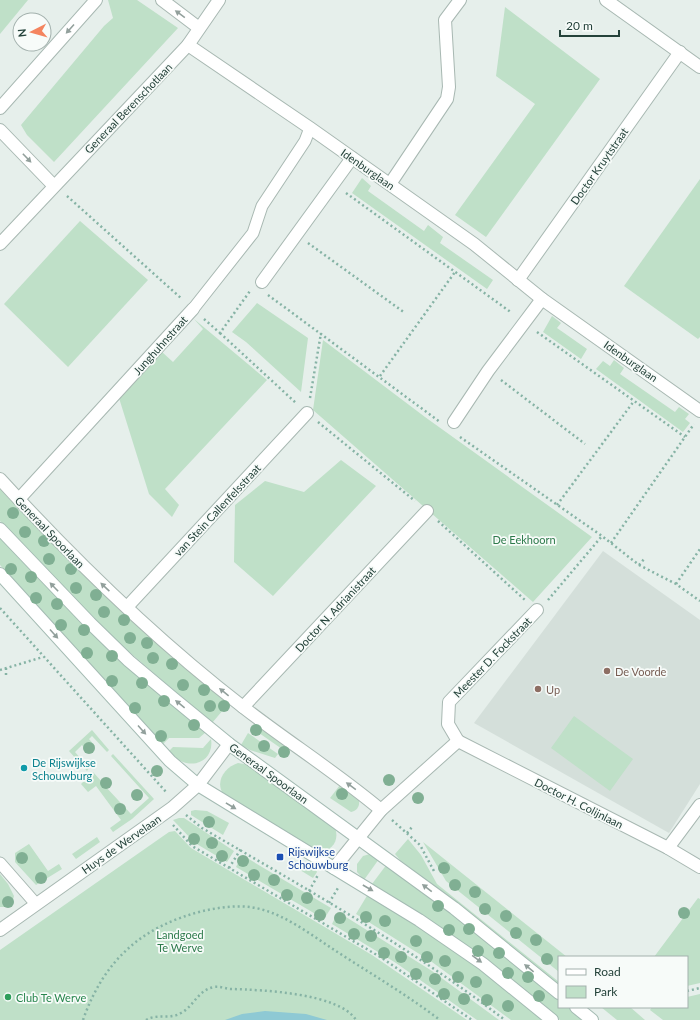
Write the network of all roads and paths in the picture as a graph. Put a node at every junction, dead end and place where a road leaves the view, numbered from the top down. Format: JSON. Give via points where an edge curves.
{"nodes":[{"id":1,"x":96,"y":0,"type":"edge"},
{"id":2,"x":162,"y":0,"type":"edge"},
{"id":3,"x":219,"y":0,"type":"edge"},
{"id":4,"x":460,"y":0,"type":"edge"},
{"id":5,"x":606,"y":0,"type":"edge"},
{"id":6,"x":199,"y":28,"type":"junction"},
{"id":7,"x":188,"y":46,"type":"junction"},
{"id":8,"x":680,"y":52,"type":"junction"},
{"id":9,"x":700,"y":66,"type":"edge"},
{"id":10,"x":0,"y":108,"type":"edge"},
{"id":11,"x":310,"y":128,"type":"junction"},
{"id":12,"x":0,"y":130,"type":"edge"},
{"id":13,"x":352,"y":158,"type":"junction"},
{"id":14,"x":333,"y":184,"type":"junction"},
{"id":15,"x":390,"y":184,"type":"junction"},
{"id":16,"x":54,"y":186,"type":"junction"},
{"id":17,"x":296,"y":234,"type":"junction"},
{"id":18,"x":0,"y":244,"type":"edge"},
{"id":19,"x":455,"y":272,"type":"junction"},
{"id":20,"x":518,"y":280,"type":"junction"},
{"id":21,"x":260,"y":284,"type":"junction"},
{"id":22,"x":542,"y":299,"type":"junction"},
{"id":23,"x":193,"y":309,"type":"junction"},
{"id":24,"x":405,"y":313,"type":"dead end"},
{"id":25,"x":525,"y":323,"type":"junction"},
{"id":26,"x":220,"y":333,"type":"junction"},
{"id":27,"x":321,"y":333,"type":"junction"},
{"id":28,"x":488,"y":371,"type":"junction"},
{"id":29,"x":380,"y":376,"type":"junction"},
{"id":30,"x":634,"y":401,"type":"junction"},
{"id":31,"x":307,"y":413,"type":"junction"},
{"id":32,"x":698,"y":416,"type":"edge"},
{"id":33,"x":450,"y":424,"type":"joint"},
{"id":34,"x":458,"y":436,"type":"dead end"},
{"id":35,"x":685,"y":437,"type":"junction"},
{"id":36,"x":585,"y":444,"type":"dead end"},
{"id":37,"x":0,"y":479,"type":"edge"},
{"id":38,"x":19,"y":499,"type":"junction"},
{"id":39,"x":557,"y":506,"type":"junction"},
{"id":40,"x":426,"y":510,"type":"junction"},
{"id":41,"x":0,"y":529,"type":"edge"},
{"id":42,"x":602,"y":536,"type":"junction"},
{"id":43,"x":611,"y":543,"type":"junction"},
{"id":44,"x":700,"y":550,"type":"edge"},
{"id":45,"x":645,"y":558,"type":"dead end"},
{"id":46,"x":639,"y":565,"type":"junction"},
{"id":47,"x":0,"y":574,"type":"edge"},
{"id":48,"x":676,"y":584,"type":"junction"},
{"id":49,"x":700,"y":601,"type":"edge"},
{"id":50,"x":127,"y":607,"type":"junction"},
{"id":51,"x":0,"y":608,"type":"edge"},
{"id":52,"x":537,"y":610,"type":"junction"},
{"id":53,"x":43,"y":657,"type":"junction"},
{"id":54,"x":6,"y":668,"type":"junction"},
{"id":55,"x":0,"y":670,"type":"edge"},
{"id":56,"x":6,"y":678,"type":"dead end"},
{"id":57,"x":243,"y":707,"type":"junction"},
{"id":58,"x":458,"y":741,"type":"junction"},
{"id":59,"x":229,"y":744,"type":"junction"},
{"id":60,"x":198,"y":785,"type":"junction"},
{"id":61,"x":176,"y":804,"type":"junction"},
{"id":62,"x":700,"y":805,"type":"edge"},
{"id":63,"x":381,"y":810,"type":"junction"},
{"id":64,"x":163,"y":815,"type":"junction"},
{"id":65,"x":412,"y":827,"type":"dead end"},
{"id":66,"x":407,"y":833,"type":"dead end"},
{"id":67,"x":359,"y":838,"type":"junction"},
{"id":68,"x":241,"y":848,"type":"junction"},
{"id":69,"x":668,"y":848,"type":"junction"},
{"id":70,"x":0,"y":863,"type":"edge"},
{"id":71,"x":700,"y":867,"type":"edge"},
{"id":72,"x":229,"y":868,"type":"junction"},
{"id":73,"x":334,"y":868,"type":"junction"},
{"id":74,"x":36,"y":904,"type":"junction"},
{"id":75,"x":0,"y":930,"type":"edge"},
{"id":76,"x":700,"y":988,"type":"edge"},
{"id":77,"x":688,"y":991,"type":"edge"},
{"id":78,"x":558,"y":992,"type":"edge"},
{"id":79,"x":577,"y":1008,"type":"edge"},
{"id":80,"x":84,"y":1020,"type":"edge"},
{"id":81,"x":146,"y":1020,"type":"edge"},
{"id":82,"x":356,"y":1020,"type":"edge"},
{"id":83,"x":440,"y":1020,"type":"edge"},
{"id":84,"x":472,"y":1020,"type":"edge"},
{"id":85,"x":505,"y":1020,"type":"edge"},
{"id":86,"x":552,"y":1020,"type":"edge"},
{"id":87,"x":592,"y":1020,"type":"edge"}],
"edges":[{"from":1,"to":10,"type":"street","one_way":true},
{"from":6,"to":2,"type":"street","one_way":true},
{"from":3,"to":6,"type":"street","name":"Generaal Berenschotlaan"},
{"from":4,"to":15,"type":"street","via":[[445,20],[449,87],[447,99]]},
{"from":5,"to":8,"type":"street"},
{"from":6,"to":7,"type":"street","name":"Generaal Berenschotlaan"},
{"from":7,"to":11,"type":"street","name":"Idenburglaan"},
{"from":7,"to":16,"type":"street","name":"Generaal Berenschotlaan"},
{"from":8,"to":9,"type":"street"},
{"from":8,"to":20,"type":"street","name":"Doctor Kruytstraat"},
{"from":11,"to":13,"type":"street","name":"Idenburglaan"},
{"from":11,"to":23,"type":"lane","via":[[305,140],[262,206],[252,233]]},
{"from":12,"to":16,"type":"street","one_way":true},
{"from":13,"to":14,"type":"street"},
{"from":13,"to":15,"type":"street","name":"Idenburglaan"},
{"from":14,"to":17,"type":"street"},
{"from":14,"to":19,"type":"path"},
{"from":15,"to":20,"type":"street","name":"Idenburglaan","via":[[474,244]]},
{"from":16,"to":18,"type":"street","name":"Generaal Berenschotlaan"},
{"from":16,"to":23,"type":"path"},
{"from":17,"to":21,"type":"street"},
{"from":17,"to":24,"type":"path"},
{"from":19,"to":25,"type":"path"},
{"from":19,"to":29,"type":"path"},
{"from":20,"to":22,"type":"street","name":"Idenburglaan"},
{"from":21,"to":26,"type":"path","via":[[250,290]]},
{"from":21,"to":27,"type":"path"},
{"from":22,"to":25,"type":"street"},
{"from":22,"to":32,"type":"street","name":"Idenburglaan"},
{"from":23,"to":26,"type":"path","name":"Junghuhnstraat"},
{"from":23,"to":38,"type":"street","name":"Junghuhnstraat"},
{"from":25,"to":28,"type":"street"},
{"from":25,"to":30,"type":"path"},
{"from":26,"to":31,"type":"path","name":"Junghuhnstraat"},
{"from":27,"to":29,"type":"path"},
{"from":27,"to":31,"type":"path"},
{"from":28,"to":33,"type":"street"},
{"from":28,"to":36,"type":"path"},
{"from":29,"to":33,"type":"path"},
{"from":30,"to":35,"type":"path"},
{"from":30,"to":39,"type":"path"},
{"from":31,"to":40,"type":"path","name":"Junghuhnstraat"},
{"from":31,"to":50,"type":"street","name":"van Stein Callenfelsstraat"},
{"from":32,"to":35,"type":"path"},
{"from":34,"to":39,"type":"path"},
{"from":35,"to":43,"type":"path"},
{"from":37,"to":38,"type":"street","name":"Generaal Spoorlaan"},
{"from":50,"to":38,"type":"street","name":"Generaal Spoorlaan","one_way":true,"via":[[78,561]]},
{"from":39,"to":42,"type":"path"},
{"from":40,"to":52,"type":"path","name":"Junghuhnstraat"},
{"from":40,"to":57,"type":"street","name":"Doctor N. Adrianistraat"},
{"from":59,"to":41,"type":"street","name":"Generaal Spoorlaan","one_way":true,"via":[[129,661]]},
{"from":42,"to":43,"type":"path"},
{"from":42,"to":52,"type":"path","via":[[541,609]]},
{"from":43,"to":46,"type":"path"},
{"from":44,"to":48,"type":"path"},
{"from":45,"to":46,"type":"path"},
{"from":46,"to":48,"type":"path"},
{"from":47,"to":60,"type":"street","one_way":true,"via":[[170,761]]},
{"from":48,"to":49,"type":"path"},
{"from":57,"to":50,"type":"street","name":"Generaal Spoorlaan","one_way":true},
{"from":51,"to":53,"type":"path"},
{"from":52,"to":58,"type":"street","name":"Meester D. Fockstraat","via":[[449,702],[448,724]]},
{"from":53,"to":54,"type":"path"},
{"from":53,"to":61,"type":"path"},
{"from":54,"to":55,"type":"path"},
{"from":54,"to":56,"type":"path"},
{"from":63,"to":57,"type":"street","name":"Generaal Spoorlaan","one_way":true},
{"from":58,"to":63,"type":"street"},
{"from":58,"to":69,"type":"street","name":"Doctor H. Colijnlaan"},
{"from":59,"to":60,"type":"street","name":"Huys de Wervelaan"},
{"from":59,"to":67,"type":"street","name":"Generaal Spoorlaan"},
{"from":60,"to":61,"type":"street","name":"Huys de Wervelaan"},
{"from":60,"to":73,"type":"street","one_way":true},
{"from":61,"to":64,"type":"street","name":"Huys de Wervelaan"},
{"from":61,"to":68,"type":"path","via":[[194,822]]},
{"from":62,"to":69,"type":"street"},
{"from":63,"to":67,"type":"street"},
{"from":64,"to":72,"type":"path","via":[[192,846]]},
{"from":64,"to":74,"type":"street","name":"Huys de Wervelaan"},
{"from":65,"to":66,"type":"path"},
{"from":67,"to":73,"type":"street"},
{"from":78,"to":67,"type":"street","name":"Generaal Spoorlaan","one_way":true,"via":[[454,908]]},
{"from":68,"to":72,"type":"path"},
{"from":68,"to":85,"type":"path","via":[[388,938],[453,981]]},
{"from":69,"to":71,"type":"street","name":"Doctor H. Colijnlaan"},
{"from":70,"to":74,"type":"lane"},
{"from":72,"to":84,"type":"path","via":[[382,958]]},
{"from":73,"to":86,"type":"street","one_way":true,"via":[[397,905],[446,938],[492,971]]},
{"from":74,"to":75,"type":"street","name":"Huys de Wervelaan"},
{"from":76,"to":77,"type":"path"},
{"from":79,"to":87,"type":"street"},
{"from":80,"to":83,"type":"path","via":[[89,1004],[103,978],[118,959],[140,939],[182,917],[224,907],[245,906],[264,910],[292,923],[402,992]]},
{"from":81,"to":82,"type":"path","via":[[156,1016],[177,1016],[200,994],[216,987],[304,996],[346,1009]]}]}
